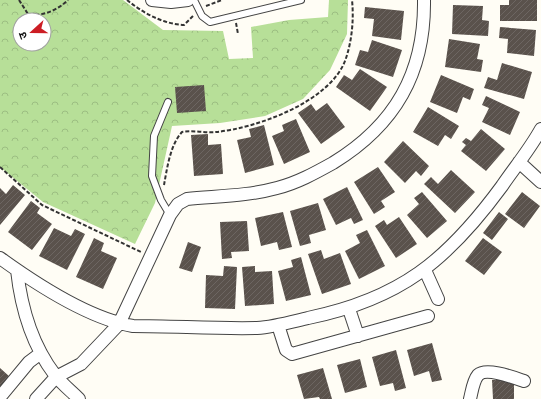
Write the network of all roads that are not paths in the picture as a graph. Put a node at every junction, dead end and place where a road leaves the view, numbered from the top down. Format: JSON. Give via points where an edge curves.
{"nodes":[{"id":1,"x":152,"y":0,"type":"edge"},
{"id":2,"x":188,"y":0,"type":"edge"},
{"id":3,"x":194,"y":0,"type":"edge"},
{"id":4,"x":301,"y":0,"type":"edge"},
{"id":5,"x":424,"y":0,"type":"edge"},
{"id":6,"x":168,"y":102,"type":"dead end"},
{"id":7,"x":541,"y":129,"type":"edge"},
{"id":8,"x":519,"y":162,"type":"junction"},
{"id":9,"x":541,"y":182,"type":"edge"},
{"id":10,"x":170,"y":215,"type":"junction"},
{"id":11,"x":0,"y":258,"type":"edge"},
{"id":12,"x":17,"y":270,"type":"junction"},
{"id":13,"x":425,"y":270,"type":"junction"},
{"id":14,"x":438,"y":298,"type":"dead end"},
{"id":15,"x":349,"y":308,"type":"junction"},
{"id":16,"x":428,"y":316,"type":"dead end"},
{"id":17,"x":119,"y":324,"type":"junction"},
{"id":18,"x":278,"y":325,"type":"junction"},
{"id":19,"x":358,"y":336,"type":"junction"},
{"id":20,"x":41,"y":353,"type":"junction"},
{"id":21,"x":56,"y":377,"type":"junction"},
{"id":22,"x":524,"y":381,"type":"dead end"},
{"id":23,"x":0,"y":397,"type":"edge"},
{"id":24,"x":36,"y":399,"type":"edge"},
{"id":25,"x":79,"y":399,"type":"edge"},
{"id":26,"x":470,"y":399,"type":"edge"}],
"edges":[{"from":1,"to":2,"type":"street"},
{"from":3,"to":4,"type":"lane","via":[[202,16],[210,22]]},
{"from":5,"to":10,"type":"street","via":[[422,38],[411,78],[394,110],[383,124],[356,147],[322,169],[295,182],[254,193],[187,199],[178,204]]},
{"from":6,"to":10,"type":"lane","via":[[154,136],[152,176]]},
{"from":7,"to":8,"type":"street"},
{"from":8,"to":9,"type":"street"},
{"from":8,"to":13,"type":"street","via":[[482,213],[455,244]]},
{"from":10,"to":17,"type":"street"},
{"from":11,"to":12,"type":"street"},
{"from":12,"to":17,"type":"street","via":[[95,315]]},
{"from":12,"to":20,"type":"street","via":[[22,301]]},
{"from":13,"to":14,"type":"street"},
{"from":13,"to":15,"type":"street","via":[[390,291]]},
{"from":15,"to":18,"type":"street"},
{"from":15,"to":19,"type":"street"},
{"from":16,"to":19,"type":"street"},
{"from":17,"to":18,"type":"street","via":[[258,328]]},
{"from":17,"to":21,"type":"street","via":[[81,364]]},
{"from":18,"to":19,"type":"street","via":[[286,350],[292,354]]},
{"from":20,"to":21,"type":"street"},
{"from":20,"to":23,"type":"street","via":[[28,362]]},
{"from":21,"to":24,"type":"street"},
{"from":21,"to":25,"type":"street"},
{"from":22,"to":26,"type":"street","via":[[494,372],[482,372],[474,383]]}]}
